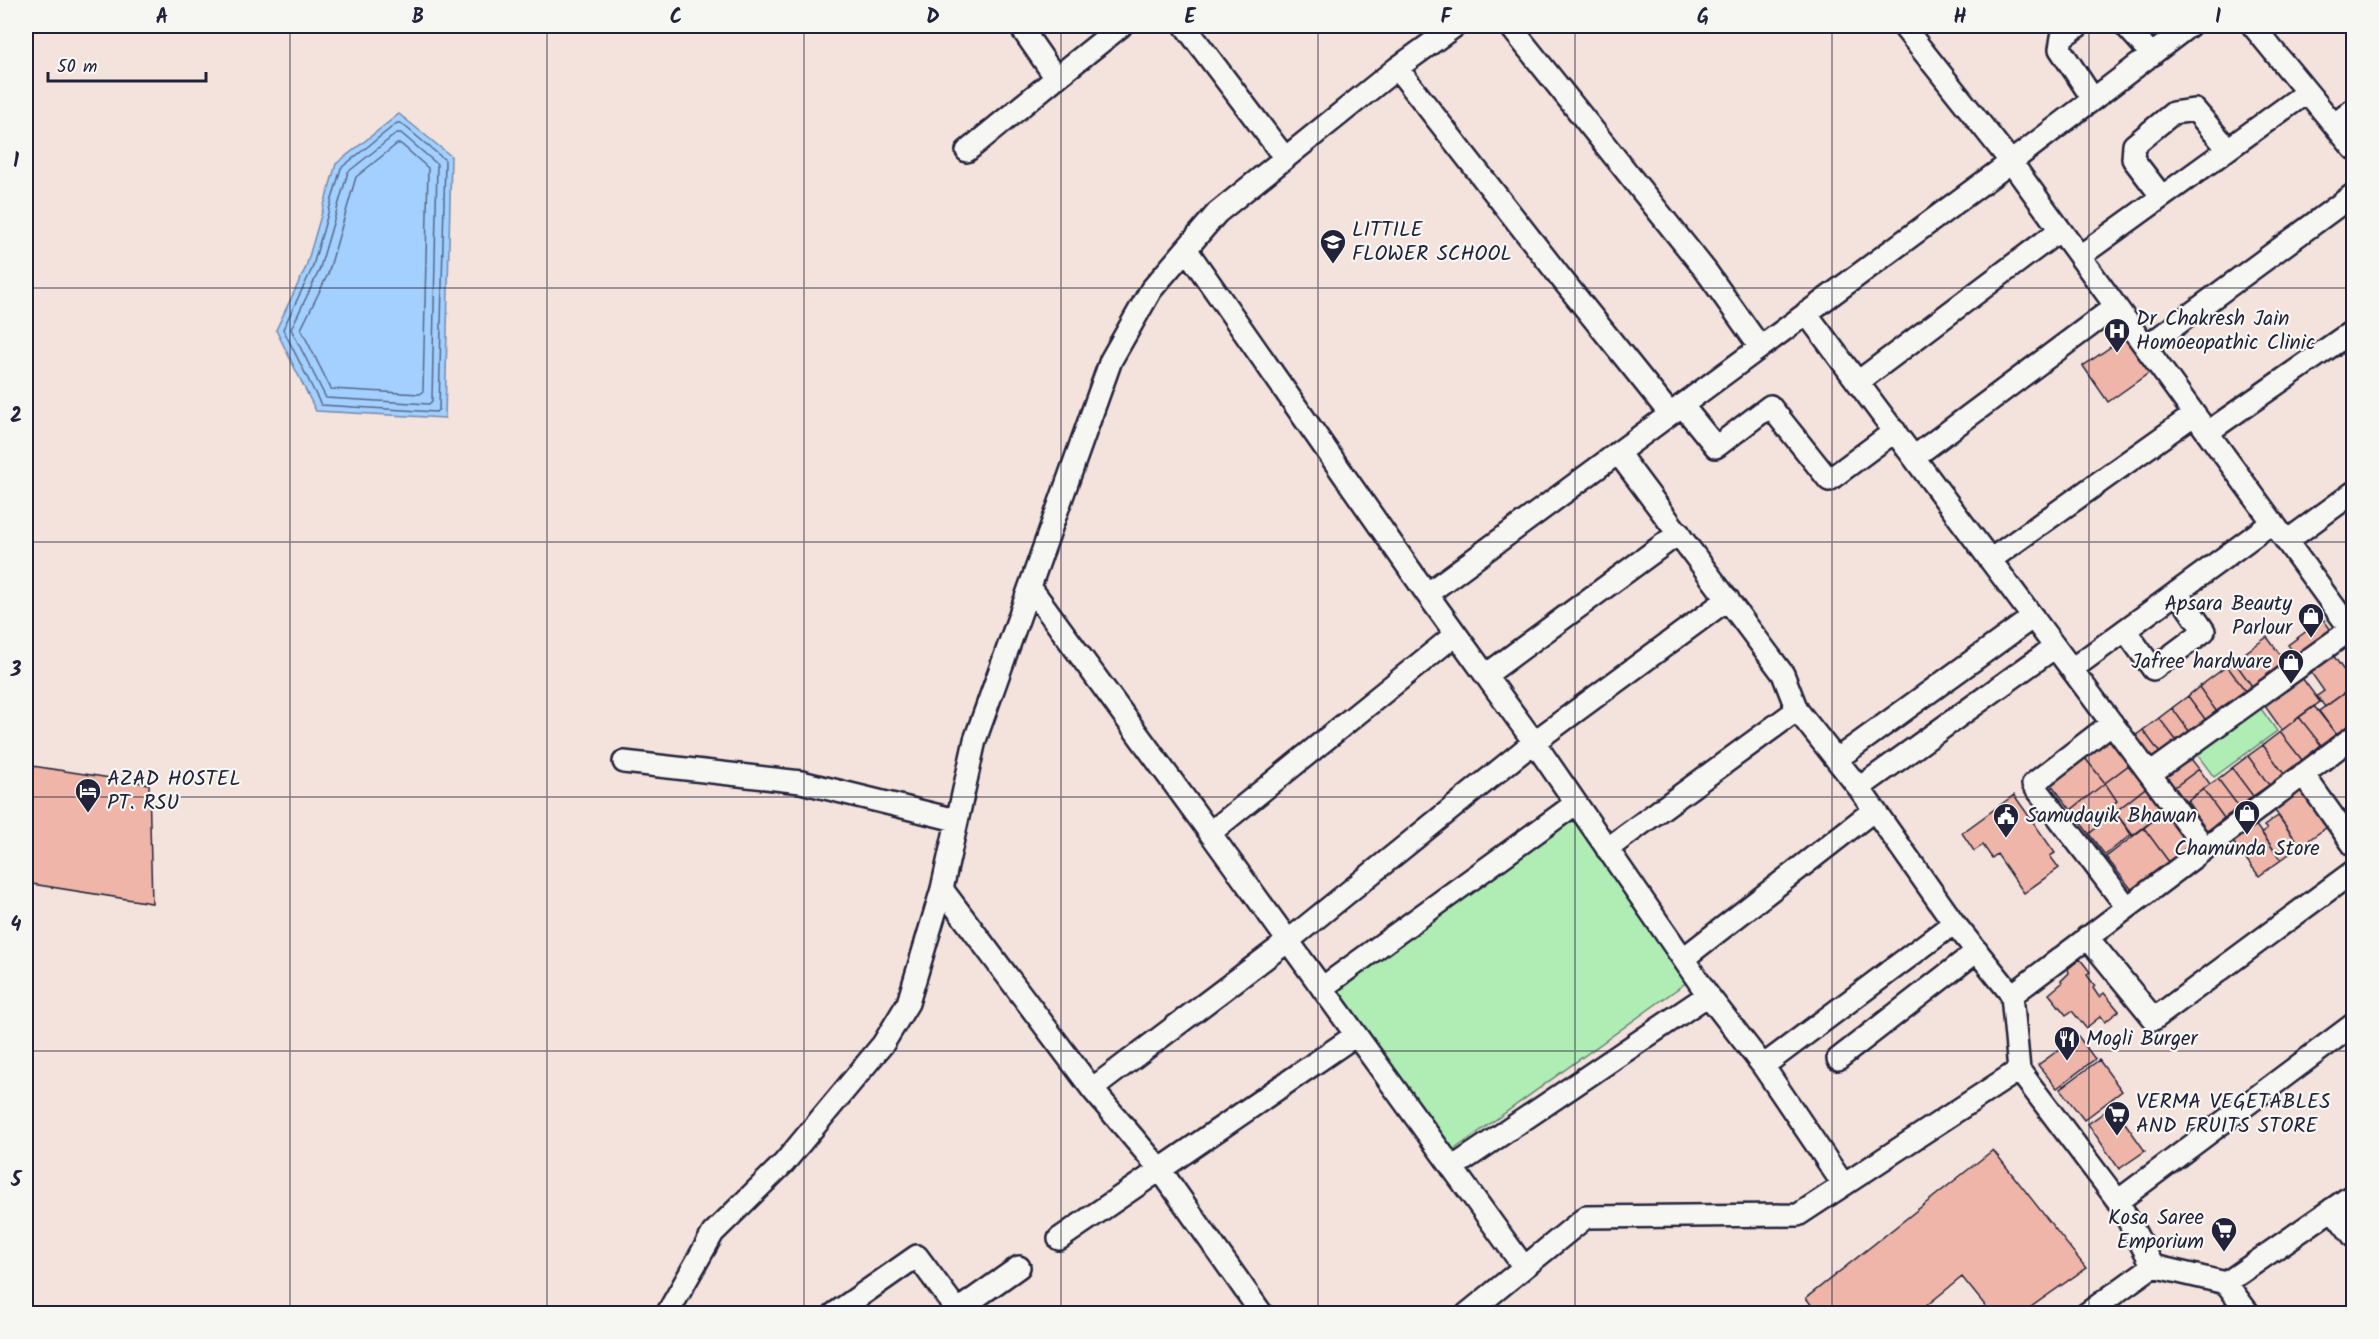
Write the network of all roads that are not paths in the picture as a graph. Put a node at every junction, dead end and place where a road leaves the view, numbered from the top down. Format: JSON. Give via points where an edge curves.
{"nodes":[{"id":1,"x":1020,"y":26,"type":"edge"},
{"id":2,"x":1121,"y":26,"type":"edge"},
{"id":3,"x":1185,"y":26,"type":"edge"},
{"id":4,"x":1455,"y":26,"type":"edge"},
{"id":5,"x":1510,"y":26,"type":"edge"},
{"id":6,"x":1903,"y":26,"type":"edge"},
{"id":7,"x":2078,"y":26,"type":"edge"},
{"id":8,"x":2126,"y":26,"type":"edge"},
{"id":9,"x":2190,"y":26,"type":"edge"},
{"id":10,"x":2253,"y":26,"type":"edge"},
{"id":11,"x":2152,"y":56,"type":"junction"},
{"id":12,"x":1397,"y":68,"type":"junction"},
{"id":13,"x":1056,"y":78,"type":"junction"},
{"id":14,"x":2307,"y":92,"type":"junction"},
{"id":15,"x":2093,"y":99,"type":"junction"},
{"id":16,"x":2354,"y":109,"type":"edge"},
{"id":17,"x":2334,"y":125,"type":"junction"},
{"id":18,"x":2228,"y":149,"type":"junction"},
{"id":19,"x":2354,"y":149,"type":"edge"},
{"id":20,"x":968,"y":151,"type":"dead end"},
{"id":21,"x":1285,"y":158,"type":"junction"},
{"id":22,"x":2011,"y":162,"type":"junction"},
{"id":23,"x":2354,"y":194,"type":"edge"},
{"id":24,"x":2162,"y":197,"type":"junction"},
{"id":25,"x":2060,"y":230,"type":"junction"},
{"id":26,"x":1186,"y":249,"type":"junction"},
{"id":27,"x":2080,"y":256,"type":"junction"},
{"id":28,"x":2116,"y":306,"type":"junction"},
{"id":29,"x":1806,"y":313,"type":"junction"},
{"id":30,"x":2354,"y":330,"type":"edge"},
{"id":31,"x":1760,"y":347,"type":"junction"},
{"id":32,"x":2146,"y":347,"type":"junction"},
{"id":33,"x":1858,"y":382,"type":"junction"},
{"id":34,"x":1676,"y":409,"type":"junction"},
{"id":35,"x":2195,"y":414,"type":"junction"},
{"id":36,"x":1895,"y":431,"type":"junction"},
{"id":37,"x":2208,"y":432,"type":"junction"},
{"id":38,"x":1618,"y":453,"type":"junction"},
{"id":39,"x":1914,"y":458,"type":"junction"},
{"id":40,"x":2354,"y":492,"type":"edge"},
{"id":41,"x":2273,"y":522,"type":"junction"},
{"id":42,"x":1679,"y":533,"type":"junction"},
{"id":43,"x":2287,"y":541,"type":"junction"},
{"id":44,"x":1990,"y":560,"type":"junction"},
{"id":45,"x":1030,"y":587,"type":"junction"},
{"id":46,"x":2177,"y":592,"type":"junction"},
{"id":47,"x":1427,"y":594,"type":"junction"},
{"id":48,"x":1728,"y":599,"type":"junction"},
{"id":49,"x":2033,"y":617,"type":"junction"},
{"id":50,"x":2125,"y":630,"type":"junction"},
{"id":51,"x":2352,"y":632,"type":"edge"},
{"id":52,"x":1456,"y":634,"type":"junction"},
{"id":53,"x":2055,"y":647,"type":"junction"},
{"id":54,"x":2072,"y":669,"type":"junction"},
{"id":55,"x":1486,"y":675,"type":"junction"},
{"id":56,"x":1797,"y":710,"type":"junction"},
{"id":57,"x":2112,"y":723,"type":"junction"},
{"id":58,"x":2354,"y":736,"type":"edge"},
{"id":59,"x":1534,"y":742,"type":"junction"},
{"id":60,"x":1837,"y":759,"type":"junction"},
{"id":61,"x":624,"y":762,"type":"dead end"},
{"id":62,"x":2150,"y":774,"type":"junction"},
{"id":63,"x":2303,"y":774,"type":"junction"},
{"id":64,"x":1859,"y":788,"type":"junction"},
{"id":65,"x":1575,"y":804,"type":"junction"},
{"id":66,"x":1874,"y":810,"type":"junction"},
{"id":67,"x":956,"y":820,"type":"junction"},
{"id":68,"x":1210,"y":833,"type":"junction"},
{"id":69,"x":2354,"y":846,"type":"edge"},
{"id":70,"x":2205,"y":848,"type":"junction"},
{"id":71,"x":1607,"y":849,"type":"junction"},
{"id":72,"x":2354,"y":872,"type":"edge"},
{"id":73,"x":942,"y":889,"type":"junction"},
{"id":74,"x":2127,"y":907,"type":"junction"},
{"id":75,"x":1954,"y":922,"type":"junction"},
{"id":76,"x":2087,"y":937,"type":"junction"},
{"id":77,"x":1288,"y":941,"type":"junction"},
{"id":78,"x":1977,"y":951,"type":"junction"},
{"id":79,"x":1684,"y":958,"type":"junction"},
{"id":80,"x":1322,"y":988,"type":"junction"},
{"id":81,"x":1708,"y":995,"type":"junction"},
{"id":82,"x":2012,"y":995,"type":"junction"},
{"id":83,"x":2354,"y":1024,"type":"edge"},
{"id":84,"x":1356,"y":1035,"type":"junction"},
{"id":85,"x":1838,"y":1059,"type":"dead end"},
{"id":86,"x":1763,"y":1066,"type":"junction"},
{"id":87,"x":2019,"y":1070,"type":"junction"},
{"id":88,"x":1092,"y":1089,"type":"junction"},
{"id":89,"x":1159,"y":1168,"type":"junction"},
{"id":90,"x":1452,"y":1168,"type":"junction"},
{"id":91,"x":1844,"y":1184,"type":"junction"},
{"id":92,"x":2354,"y":1194,"type":"edge"},
{"id":93,"x":2118,"y":1201,"type":"junction"},
{"id":94,"x":2332,"y":1209,"type":"junction"},
{"id":95,"x":2354,"y":1237,"type":"edge"},
{"id":96,"x":1059,"y":1239,"type":"dead end"},
{"id":97,"x":2153,"y":1266,"type":"junction"},
{"id":98,"x":1019,"y":1267,"type":"dead end"},
{"id":99,"x":1524,"y":1267,"type":"junction"},
{"id":100,"x":2226,"y":1283,"type":"junction"},
{"id":101,"x":959,"y":1312,"type":"edge"},
{"id":102,"x":667,"y":1314,"type":"edge"},
{"id":103,"x":834,"y":1314,"type":"edge"},
{"id":104,"x":1262,"y":1314,"type":"edge"},
{"id":105,"x":1467,"y":1314,"type":"edge"},
{"id":106,"x":2086,"y":1314,"type":"edge"},
{"id":107,"x":2249,"y":1314,"type":"edge"}],
"edges":[{"from":1,"to":13,"type":"street"},
{"from":2,"to":13,"type":"street"},
{"from":3,"to":21,"type":"street"},
{"from":4,"to":12,"type":"street"},
{"from":5,"to":31,"type":"street","via":[[1707,271]]},
{"from":6,"to":22,"type":"street"},
{"from":7,"to":15,"type":"street","via":[[2062,38],[2060,49]]},
{"from":8,"to":11,"type":"street"},
{"from":9,"to":11,"type":"street"},
{"from":10,"to":14,"type":"street"},
{"from":11,"to":15,"type":"street"},
{"from":12,"to":21,"type":"street"},
{"from":12,"to":34,"type":"street","via":[[1568,287]]},
{"from":13,"to":20,"type":"street"},
{"from":14,"to":17,"type":"street"},
{"from":14,"to":18,"type":"street"},
{"from":15,"to":22,"type":"street"},
{"from":16,"to":17,"type":"street"},
{"from":17,"to":19,"type":"street"},
{"from":18,"to":24,"type":"street"},
{"from":18,"to":24,"type":"street","via":[[2195,110],[2173,113],[2134,145],[2133,159]]},
{"from":21,"to":26,"type":"street","via":[[1217,213]]},
{"from":22,"to":25,"type":"street"},
{"from":22,"to":29,"type":"street"},
{"from":23,"to":32,"type":"street"},
{"from":24,"to":27,"type":"street"},
{"from":25,"to":27,"type":"street"},
{"from":25,"to":33,"type":"street"},
{"from":26,"to":45,"type":"street","via":[[1151,290],[1111,360]]},
{"from":26,"to":47,"type":"street"},
{"from":27,"to":28,"type":"street"},
{"from":28,"to":32,"type":"street"},
{"from":28,"to":39,"type":"street"},
{"from":29,"to":31,"type":"street"},
{"from":29,"to":33,"type":"street"},
{"from":30,"to":37,"type":"street"},
{"from":31,"to":34,"type":"street"},
{"from":32,"to":35,"type":"street"},
{"from":33,"to":36,"type":"street"},
{"from":34,"to":36,"type":"street","via":[[1716,447],[1770,406],[1829,480]]},
{"from":34,"to":38,"type":"street"},
{"from":35,"to":37,"type":"street"},
{"from":35,"to":44,"type":"street"},
{"from":36,"to":39,"type":"street"},
{"from":37,"to":41,"type":"street"},
{"from":38,"to":42,"type":"street"},
{"from":38,"to":47,"type":"street"},
{"from":39,"to":44,"type":"street"},
{"from":40,"to":43,"type":"street"},
{"from":41,"to":43,"type":"street"},
{"from":41,"to":46,"type":"street"},
{"from":42,"to":48,"type":"street"},
{"from":42,"to":55,"type":"street"},
{"from":43,"to":51,"type":"street"},
{"from":44,"to":49,"type":"street"},
{"from":45,"to":67,"type":"street","via":[[975,740]]},
{"from":45,"to":68,"type":"street"},
{"from":46,"to":50,"type":"street"},
{"from":46,"to":50,"type":"street","via":[[2204,631],[2153,669]]},
{"from":47,"to":52,"type":"street"},
{"from":48,"to":56,"type":"street","via":[[1783,674]]},
{"from":48,"to":59,"type":"street"},
{"from":49,"to":53,"type":"street"},
{"from":49,"to":60,"type":"street"},
{"from":50,"to":54,"type":"street"},
{"from":51,"to":62,"type":"street"},
{"from":52,"to":55,"type":"street"},
{"from":52,"to":68,"type":"street"},
{"from":53,"to":54,"type":"street"},
{"from":53,"to":64,"type":"street"},
{"from":54,"to":57,"type":"street"},
{"from":55,"to":59,"type":"street"},
{"from":56,"to":60,"type":"street"},
{"from":56,"to":71,"type":"street"},
{"from":57,"to":62,"type":"street"},
{"from":57,"to":74,"type":"street","via":[[2032,784]]},
{"from":58,"to":63,"type":"street"},
{"from":59,"to":65,"type":"street"},
{"from":59,"to":77,"type":"street"},
{"from":60,"to":64,"type":"street"},
{"from":61,"to":67,"type":"street","via":[[801,782]]},
{"from":62,"to":70,"type":"street"},
{"from":63,"to":69,"type":"street"},
{"from":63,"to":70,"type":"street"},
{"from":64,"to":66,"type":"street"},
{"from":65,"to":71,"type":"street"},
{"from":65,"to":80,"type":"street"},
{"from":66,"to":75,"type":"street"},
{"from":66,"to":79,"type":"street"},
{"from":67,"to":73,"type":"street"},
{"from":68,"to":77,"type":"street"},
{"from":70,"to":74,"type":"street"},
{"from":71,"to":79,"type":"street"},
{"from":72,"to":76,"type":"street","via":[[2154,1019]]},
{"from":73,"to":88,"type":"street"},
{"from":73,"to":102,"type":"street","via":[[908,1003],[883,1044],[784,1163],[713,1233]]},
{"from":74,"to":76,"type":"street"},
{"from":75,"to":78,"type":"street"},
{"from":75,"to":86,"type":"street"},
{"from":76,"to":82,"type":"street"},
{"from":77,"to":80,"type":"street"},
{"from":77,"to":88,"type":"street"},
{"from":78,"to":82,"type":"street"},
{"from":78,"to":85,"type":"street"},
{"from":79,"to":81,"type":"street"},
{"from":80,"to":84,"type":"street"},
{"from":81,"to":86,"type":"street"},
{"from":81,"to":90,"type":"street"},
{"from":82,"to":87,"type":"street"},
{"from":83,"to":93,"type":"street"},
{"from":84,"to":89,"type":"street"},
{"from":84,"to":90,"type":"street"},
{"from":86,"to":91,"type":"street"},
{"from":87,"to":91,"type":"street"},
{"from":87,"to":93,"type":"street"},
{"from":88,"to":89,"type":"street"},
{"from":89,"to":96,"type":"street"},
{"from":89,"to":104,"type":"street"},
{"from":90,"to":99,"type":"street"},
{"from":91,"to":99,"type":"street","via":[[1798,1215],[1586,1217]]},
{"from":92,"to":94,"type":"street"},
{"from":93,"to":97,"type":"street"},
{"from":94,"to":95,"type":"street"},
{"from":94,"to":100,"type":"street"},
{"from":97,"to":100,"type":"street"},
{"from":97,"to":106,"type":"street"},
{"from":98,"to":101,"type":"street"},
{"from":99,"to":105,"type":"street"},
{"from":100,"to":107,"type":"street"},
{"from":101,"to":103,"type":"street","via":[[917,1256]]}]}
